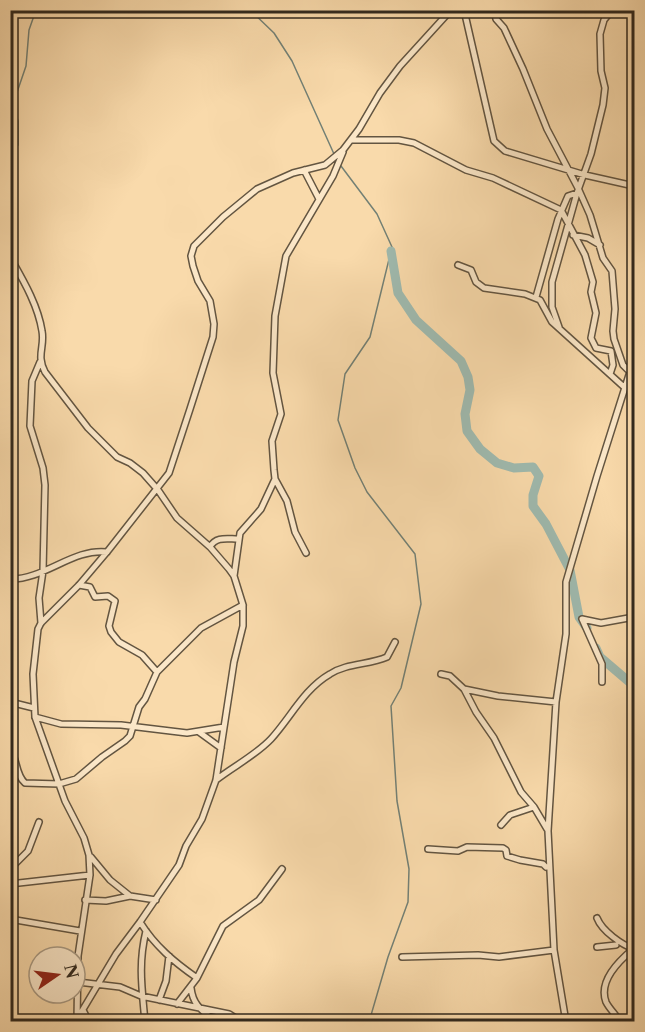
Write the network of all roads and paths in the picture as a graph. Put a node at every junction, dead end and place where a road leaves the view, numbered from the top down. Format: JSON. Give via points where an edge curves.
{"nodes":[{"id":1,"x":451,"y":10,"type":"edge"},
{"id":2,"x":464,"y":10,"type":"edge"},
{"id":3,"x":494,"y":10,"type":"edge"},
{"id":4,"x":612,"y":10,"type":"edge"},
{"id":5,"x":352,"y":140,"type":"junction"},
{"id":6,"x":343,"y":150,"type":"junction"},
{"id":7,"x":304,"y":170,"type":"junction"},
{"id":8,"x":569,"y":170,"type":"junction"},
{"id":9,"x":585,"y":175,"type":"junction"},
{"id":10,"x":634,"y":186,"type":"edge"},
{"id":11,"x":578,"y":191,"type":"junction"},
{"id":12,"x":319,"y":199,"type":"junction"},
{"id":13,"x":561,"y":210,"type":"junction"},
{"id":14,"x":568,"y":222,"type":"junction"},
{"id":15,"x":566,"y":233,"type":"junction"},
{"id":16,"x":574,"y":235,"type":"junction"},
{"id":17,"x":600,"y":245,"type":"junction"},
{"id":18,"x":10,"y":257,"type":"edge"},
{"id":19,"x":458,"y":266,"type":"dead end"},
{"id":20,"x":536,"y":297,"type":"junction"},
{"id":21,"x":559,"y":327,"type":"junction"},
{"id":22,"x":634,"y":359,"type":"edge"},
{"id":23,"x":40,"y":362,"type":"junction"},
{"id":24,"x":629,"y":371,"type":"junction"},
{"id":25,"x":610,"y":374,"type":"junction"},
{"id":26,"x":624,"y":387,"type":"junction"},
{"id":27,"x":275,"y":479,"type":"junction"},
{"id":28,"x":158,"y":490,"type":"junction"},
{"id":29,"x":238,"y":539,"type":"junction"},
{"id":30,"x":210,"y":547,"type":"junction"},
{"id":31,"x":108,"y":552,"type":"junction"},
{"id":32,"x":306,"y":553,"type":"dead end"},
{"id":33,"x":43,"y":571,"type":"junction"},
{"id":34,"x":234,"y":576,"type":"junction"},
{"id":35,"x":10,"y":579,"type":"edge"},
{"id":36,"x":79,"y":585,"type":"junction"},
{"id":37,"x":243,"y":605,"type":"junction"},
{"id":38,"x":634,"y":617,"type":"edge"},
{"id":39,"x":41,"y":623,"type":"junction"},
{"id":40,"x":394,"y":642,"type":"dead end"},
{"id":41,"x":157,"y":672,"type":"junction"},
{"id":42,"x":441,"y":674,"type":"dead end"},
{"id":43,"x":602,"y":682,"type":"dead end"},
{"id":44,"x":464,"y":689,"type":"junction"},
{"id":45,"x":10,"y":702,"type":"edge"},
{"id":46,"x":556,"y":702,"type":"junction"},
{"id":47,"x":34,"y":708,"type":"junction"},
{"id":48,"x":35,"y":717,"type":"junction"},
{"id":49,"x":132,"y":727,"type":"junction"},
{"id":50,"x":224,"y":727,"type":"junction"},
{"id":51,"x":199,"y":732,"type":"junction"},
{"id":52,"x":220,"y":748,"type":"junction"},
{"id":53,"x":10,"y":749,"type":"edge"},
{"id":54,"x":216,"y":780,"type":"junction"},
{"id":55,"x":59,"y":784,"type":"junction"},
{"id":56,"x":534,"y":807,"type":"junction"},
{"id":57,"x":39,"y":822,"type":"dead end"},
{"id":58,"x":501,"y":825,"type":"dead end"},
{"id":59,"x":548,"y":831,"type":"junction"},
{"id":60,"x":428,"y":849,"type":"dead end"},
{"id":61,"x":89,"y":855,"type":"junction"},
{"id":62,"x":546,"y":867,"type":"dead end"},
{"id":63,"x":10,"y":869,"type":"edge"},
{"id":64,"x":282,"y":869,"type":"dead end"},
{"id":65,"x":90,"y":874,"type":"junction"},
{"id":66,"x":10,"y":884,"type":"edge"},
{"id":67,"x":130,"y":896,"type":"junction"},
{"id":68,"x":85,"y":900,"type":"junction"},
{"id":69,"x":156,"y":900,"type":"junction"},
{"id":70,"x":634,"y":909,"type":"edge"},
{"id":71,"x":634,"y":914,"type":"edge"},
{"id":72,"x":597,"y":918,"type":"dead end"},
{"id":73,"x":10,"y":919,"type":"edge"},
{"id":74,"x":140,"y":922,"type":"junction"},
{"id":75,"x":634,"y":925,"type":"edge"},
{"id":76,"x":80,"y":931,"type":"junction"},
{"id":77,"x":146,"y":931,"type":"junction"},
{"id":78,"x":79,"y":945,"type":"edge"},
{"id":79,"x":616,"y":945,"type":"dead end"},
{"id":80,"x":597,"y":947,"type":"dead end"},
{"id":81,"x":634,"y":949,"type":"edge"},
{"id":82,"x":554,"y":950,"type":"junction"},
{"id":83,"x":169,"y":957,"type":"junction"},
{"id":84,"x":402,"y":957,"type":"dead end"},
{"id":85,"x":197,"y":978,"type":"junction"},
{"id":86,"x":87,"y":983,"type":"edge"},
{"id":87,"x":98,"y":985,"type":"junction"},
{"id":88,"x":191,"y":988,"type":"junction"},
{"id":89,"x":141,"y":996,"type":"junction"},
{"id":90,"x":159,"y":1000,"type":"junction"},
{"id":91,"x":177,"y":1004,"type":"junction"},
{"id":92,"x":198,"y":1008,"type":"junction"},
{"id":93,"x":83,"y":1010,"type":"junction"},
{"id":94,"x":78,"y":1020,"type":"edge"},
{"id":95,"x":89,"y":1022,"type":"edge"},
{"id":96,"x":145,"y":1022,"type":"edge"},
{"id":97,"x":216,"y":1022,"type":"edge"},
{"id":98,"x":242,"y":1022,"type":"edge"},
{"id":99,"x":566,"y":1022,"type":"edge"},
{"id":100,"x":620,"y":1022,"type":"edge"}],
"edges":[{"from":1,"to":5,"type":"street","via":[[400,66]]},
{"from":2,"to":8,"type":"street","via":[[494,141],[505,151]]},
{"from":3,"to":8,"type":"street"},
{"from":4,"to":9,"type":"street","via":[[600,34],[605,88]]},
{"from":5,"to":6,"type":"street"},
{"from":5,"to":13,"type":"street","via":[[414,142],[466,170],[493,178]]},
{"from":6,"to":7,"type":"street","via":[[325,165]]},
{"from":6,"to":12,"type":"street"},
{"from":7,"to":12,"type":"street"},
{"from":7,"to":28,"type":"street","via":[[256,189],[194,246],[192,262],[210,301],[213,337],[169,473]]},
{"from":8,"to":9,"type":"street"},
{"from":8,"to":11,"type":"street"},
{"from":9,"to":10,"type":"street"},
{"from":9,"to":11,"type":"street"},
{"from":11,"to":13,"type":"street","via":[[568,196]]},
{"from":11,"to":14,"type":"street"},
{"from":11,"to":17,"type":"street"},
{"from":12,"to":27,"type":"street","via":[[286,256],[275,316],[273,373],[281,414],[272,441]]},
{"from":13,"to":14,"type":"street"},
{"from":13,"to":20,"type":"street"},
{"from":14,"to":15,"type":"street"},
{"from":14,"to":16,"type":"street"},
{"from":15,"to":16,"type":"street"},
{"from":15,"to":21,"type":"street","via":[[552,282],[552,307]]},
{"from":16,"to":17,"type":"street"},
{"from":16,"to":25,"type":"street","via":[[594,282],[591,292],[596,313],[591,338],[596,348],[610,351]]},
{"from":17,"to":24,"type":"street","via":[[612,271],[614,339]]},
{"from":18,"to":23,"type":"street","via":[[32,298],[40,326]]},
{"from":19,"to":20,"type":"street","via":[[471,270],[484,288]]},
{"from":20,"to":21,"type":"street"},
{"from":21,"to":25,"type":"street"},
{"from":22,"to":24,"type":"street"},
{"from":23,"to":28,"type":"street","via":[[88,428]]},
{"from":23,"to":33,"type":"street","via":[[32,381],[30,426],[45,485]]},
{"from":24,"to":26,"type":"street"},
{"from":25,"to":26,"type":"street"},
{"from":26,"to":46,"type":"street","via":[[566,582],[566,634]]},
{"from":27,"to":29,"type":"street","via":[[261,509]]},
{"from":27,"to":32,"type":"street"},
{"from":28,"to":30,"type":"street","via":[[177,518]]},
{"from":28,"to":31,"type":"street"},
{"from":29,"to":30,"type":"street","via":[[217,539]]},
{"from":29,"to":34,"type":"street"},
{"from":30,"to":34,"type":"street"},
{"from":31,"to":33,"type":"street","via":[[95,552]]},
{"from":31,"to":36,"type":"street"},
{"from":33,"to":35,"type":"street","via":[[29,578]]},
{"from":33,"to":39,"type":"street"},
{"from":34,"to":37,"type":"street"},
{"from":36,"to":39,"type":"street"},
{"from":36,"to":41,"type":"street","via":[[90,587],[95,597],[108,596],[115,601],[111,632]]},
{"from":37,"to":41,"type":"street","via":[[201,628]]},
{"from":37,"to":50,"type":"street","via":[[243,626]]},
{"from":38,"to":43,"type":"street","via":[[601,622],[582,619],[602,664]]},
{"from":39,"to":47,"type":"street","via":[[33,674]]},
{"from":40,"to":54,"type":"street","via":[[387,657],[346,666],[317,683],[261,749]]},
{"from":41,"to":49,"type":"street"},
{"from":42,"to":44,"type":"street","via":[[450,676]]},
{"from":44,"to":46,"type":"street"},
{"from":44,"to":56,"type":"street","via":[[521,792]]},
{"from":45,"to":47,"type":"street"},
{"from":46,"to":59,"type":"street"},
{"from":47,"to":48,"type":"street"},
{"from":48,"to":49,"type":"street","via":[[61,724]]},
{"from":48,"to":55,"type":"street"},
{"from":49,"to":51,"type":"street"},
{"from":49,"to":55,"type":"street","via":[[125,741],[82,775]]},
{"from":50,"to":51,"type":"street"},
{"from":50,"to":52,"type":"street"},
{"from":51,"to":52,"type":"street"},
{"from":52,"to":54,"type":"street"},
{"from":53,"to":55,"type":"street","via":[[25,783]]},
{"from":54,"to":69,"type":"street","via":[[179,865]]},
{"from":55,"to":61,"type":"street"},
{"from":56,"to":58,"type":"street","via":[[510,815]]},
{"from":56,"to":59,"type":"street"},
{"from":57,"to":63,"type":"street","via":[[28,851]]},
{"from":59,"to":82,"type":"street"},
{"from":60,"to":62,"type":"street","via":[[503,848],[507,856]]},
{"from":61,"to":65,"type":"street"},
{"from":61,"to":67,"type":"street"},
{"from":64,"to":85,"type":"street","via":[[259,900],[223,926]]},
{"from":65,"to":66,"type":"street"},
{"from":65,"to":68,"type":"street"},
{"from":67,"to":68,"type":"street"},
{"from":67,"to":69,"type":"street"},
{"from":68,"to":76,"type":"street"},
{"from":69,"to":74,"type":"street"},
{"from":70,"to":71,"type":"street"},
{"from":72,"to":81,"type":"street","via":[[600,925]]},
{"from":73,"to":76,"type":"street"},
{"from":74,"to":77,"type":"street"},
{"from":74,"to":87,"type":"street"},
{"from":75,"to":81,"type":"street"},
{"from":76,"to":78,"type":"street"},
{"from":77,"to":83,"type":"street"},
{"from":77,"to":89,"type":"street","via":[[140,961]]},
{"from":79,"to":80,"type":"street"},
{"from":81,"to":100,"type":"street","via":[[619,960],[604,990],[607,1003]]},
{"from":82,"to":84,"type":"street","via":[[499,957]]},
{"from":82,"to":99,"type":"street"},
{"from":83,"to":85,"type":"street"},
{"from":83,"to":90,"type":"street"},
{"from":85,"to":88,"type":"street"},
{"from":86,"to":87,"type":"street"},
{"from":87,"to":89,"type":"street","via":[[120,987]]},
{"from":87,"to":93,"type":"street"},
{"from":88,"to":91,"type":"street"},
{"from":88,"to":92,"type":"street"},
{"from":89,"to":90,"type":"street"},
{"from":89,"to":96,"type":"street"},
{"from":90,"to":91,"type":"street"},
{"from":91,"to":92,"type":"street"},
{"from":92,"to":97,"type":"street"},
{"from":92,"to":98,"type":"street","via":[[229,1014]]},
{"from":93,"to":94,"type":"street"},
{"from":93,"to":95,"type":"street"}]}
